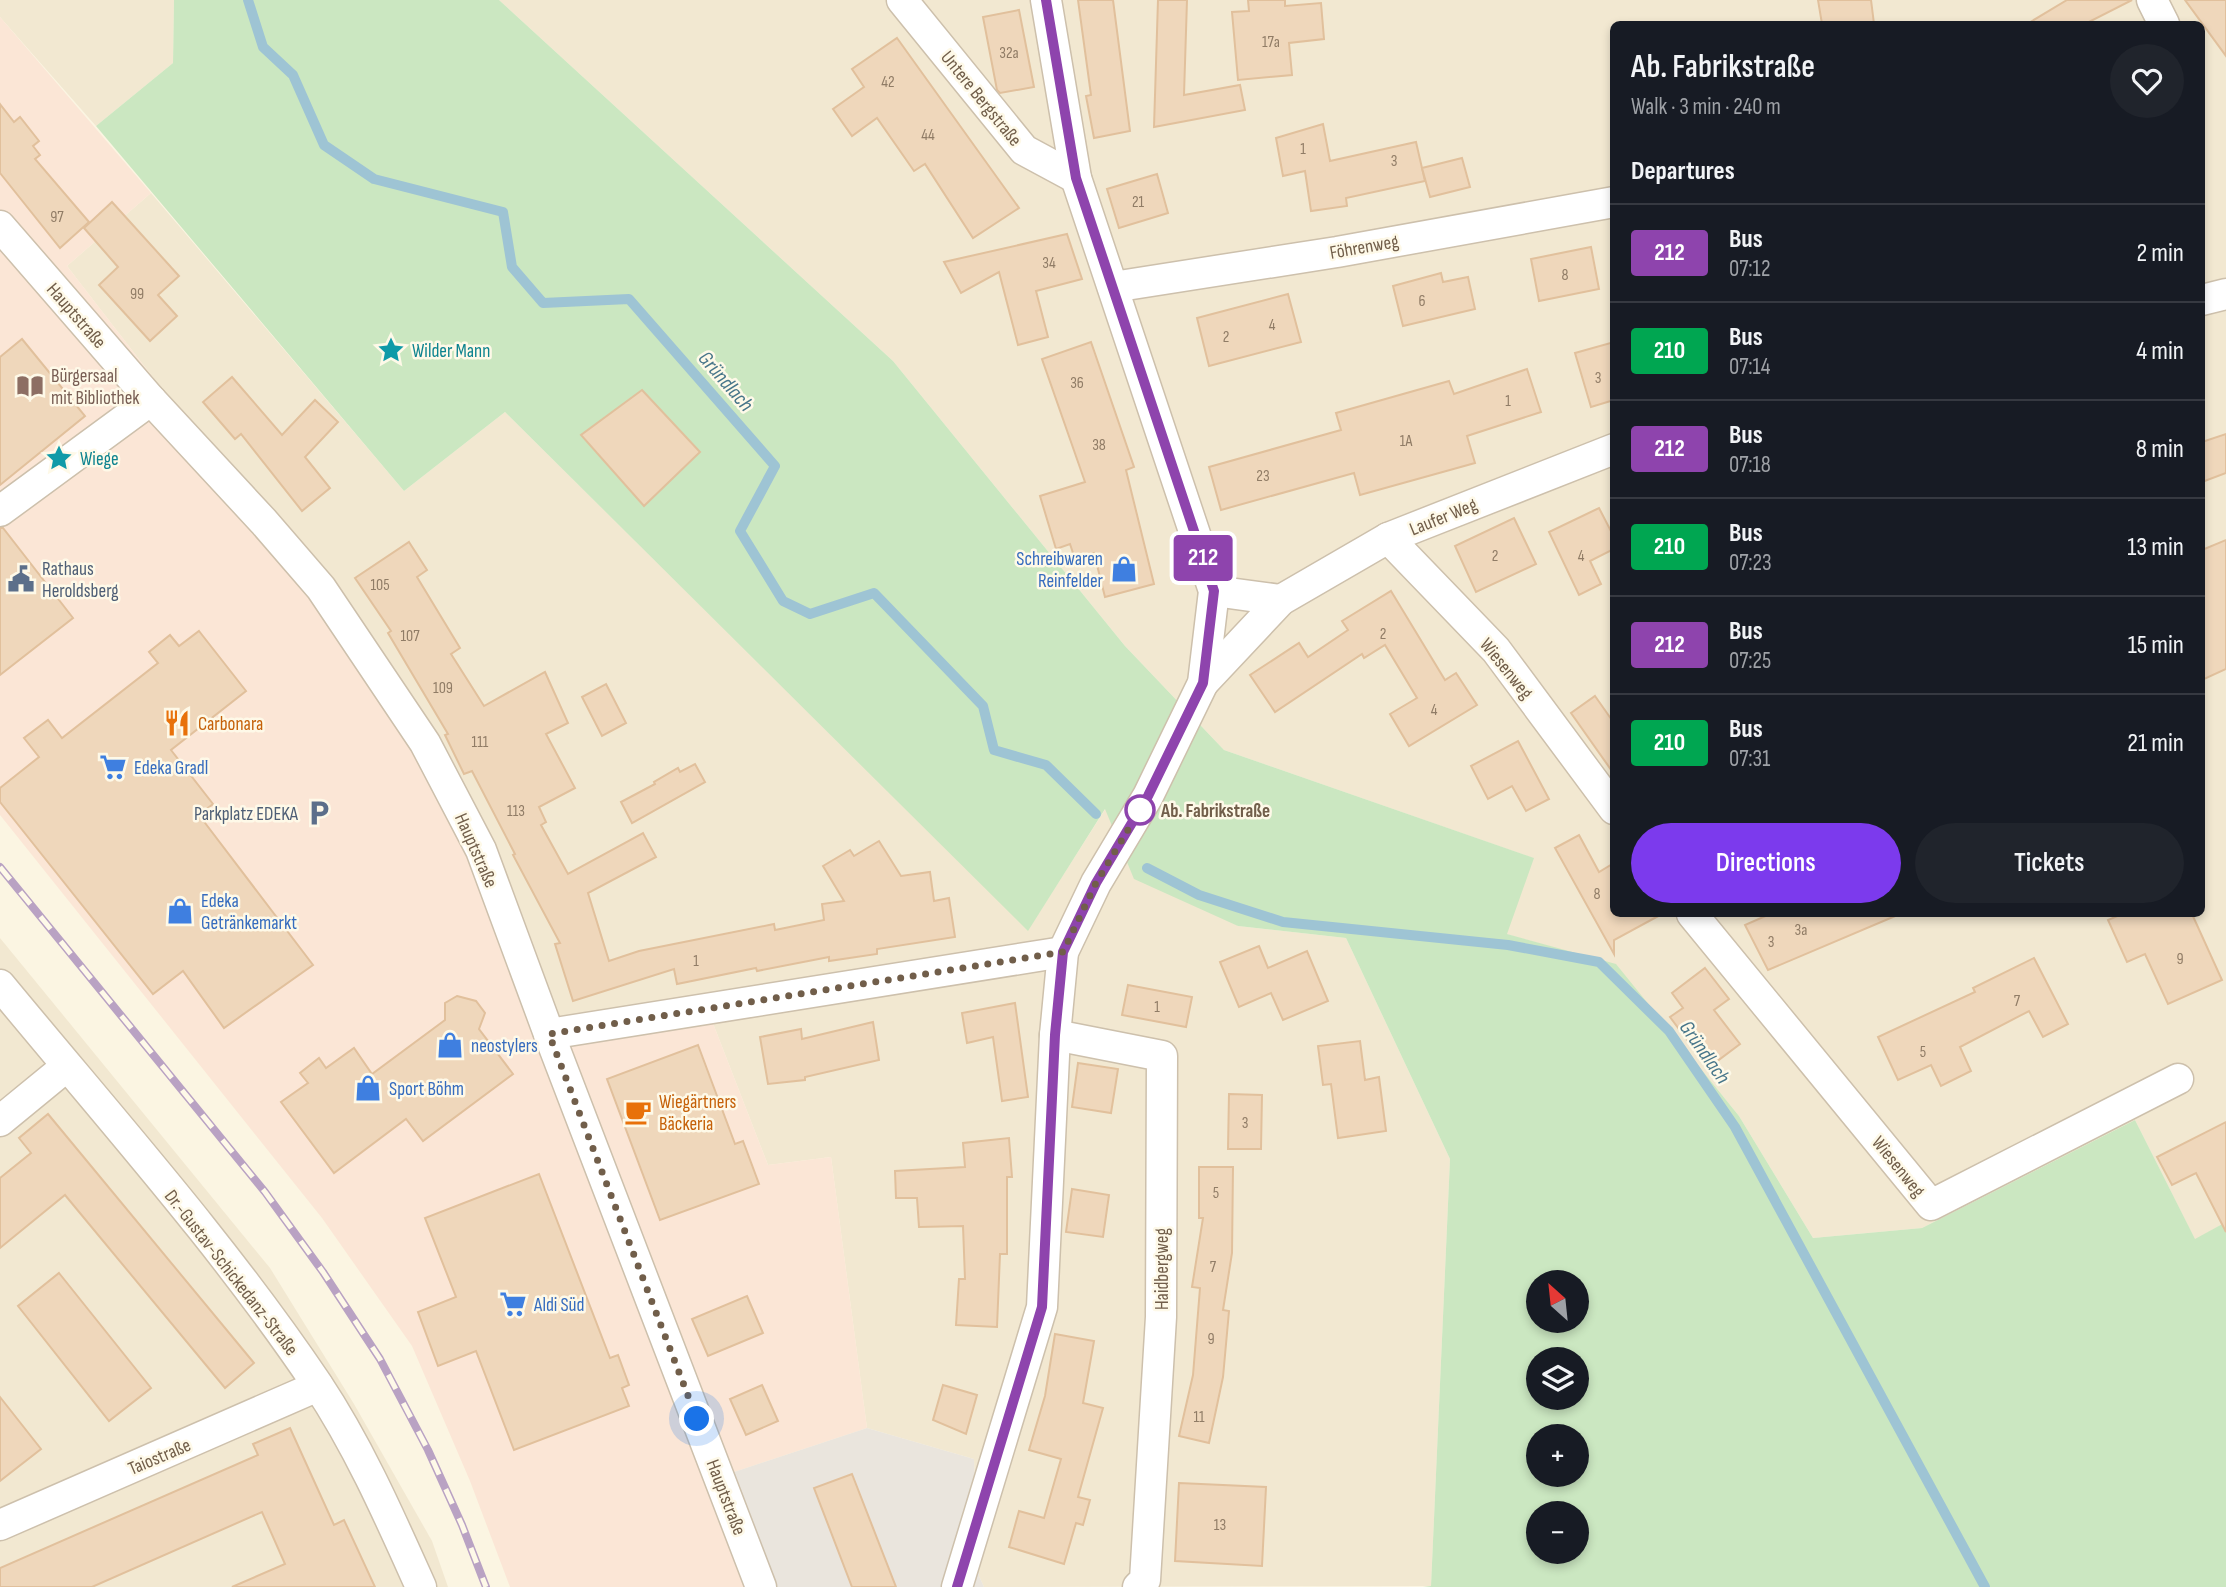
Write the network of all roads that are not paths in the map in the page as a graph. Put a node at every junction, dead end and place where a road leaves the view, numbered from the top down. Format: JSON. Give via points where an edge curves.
{"nodes":[{"id":1,"x":902,"y":0,"type":"edge"},
{"id":2,"x":1046,"y":0,"type":"edge"},
{"id":3,"x":2152,"y":0,"type":"edge"},
{"id":4,"x":2162,"y":21,"type":"edge"},
{"id":5,"x":1076,"y":178,"type":"junction"},
{"id":6,"x":1610,"y":203,"type":"edge"},
{"id":7,"x":0,"y":226,"type":"edge"},
{"id":8,"x":1113,"y":287,"type":"junction"},
{"id":9,"x":2226,"y":294,"type":"edge"},
{"id":10,"x":2205,"y":299,"type":"edge"},
{"id":11,"x":151,"y":400,"type":"junction"},
{"id":12,"x":1610,"y":451,"type":"edge"},
{"id":13,"x":0,"y":511,"type":"edge"},
{"id":14,"x":1388,"y":538,"type":"junction"},
{"id":15,"x":1214,"y":591,"type":"junction"},
{"id":16,"x":1281,"y":600,"type":"junction"},
{"id":17,"x":1203,"y":683,"type":"junction"},
{"id":18,"x":1610,"y":803,"type":"edge"},
{"id":19,"x":1694,"y":917,"type":"edge"},
{"id":20,"x":1063,"y":952,"type":"junction"},
{"id":21,"x":0,"y":985,"type":"edge"},
{"id":22,"x":549,"y":1034,"type":"junction"},
{"id":23,"x":1055,"y":1035,"type":"junction"},
{"id":24,"x":67,"y":1066,"type":"junction"},
{"id":25,"x":2178,"y":1079,"type":"dead end"},
{"id":26,"x":0,"y":1121,"type":"edge"},
{"id":27,"x":318,"y":1386,"type":"junction"},
{"id":28,"x":0,"y":1525,"type":"edge"},
{"id":29,"x":421,"y":1587,"type":"edge"},
{"id":30,"x":761,"y":1587,"type":"edge"},
{"id":31,"x":957,"y":1587,"type":"edge"},
{"id":32,"x":1138,"y":1587,"type":"edge"}],
"edges":[{"from":1,"to":5,"type":"street","name":"Untere Bergstraße","via":[[1024,150]]},
{"from":2,"to":5,"type":"street"},
{"from":3,"to":4,"type":"street"},
{"from":5,"to":8,"type":"street"},
{"from":6,"to":8,"type":"street","name":"Föhrenweg"},
{"from":7,"to":11,"type":"street","name":"Hauptstraße"},
{"from":8,"to":15,"type":"street"},
{"from":9,"to":10,"type":"street"},
{"from":11,"to":13,"type":"street"},
{"from":11,"to":22,"type":"street","name":"Hauptstraße","via":[[321,588],[425,743],[481,850]]},
{"from":12,"to":14,"type":"street","name":"Laufer Weg"},
{"from":14,"to":16,"type":"street","name":"Laufer Weg"},
{"from":14,"to":18,"type":"street","name":"Wiesenweg","via":[[1496,650]]},
{"from":15,"to":16,"type":"street"},
{"from":15,"to":17,"type":"street"},
{"from":16,"to":17,"type":"street","name":"Laufer Weg"},
{"from":17,"to":20,"type":"street"},
{"from":19,"to":25,"type":"street","name":"Wiesenweg","via":[[1931,1205]]},
{"from":20,"to":22,"type":"street"},
{"from":20,"to":23,"type":"street"},
{"from":21,"to":24,"type":"street","name":"Dr.-Gustav-Schickedanz-Straße"},
{"from":22,"to":30,"type":"street","name":"Hauptstraße"},
{"from":23,"to":31,"type":"street","via":[[1042,1307]]},
{"from":23,"to":32,"type":"street","name":"Haidbergweg","via":[[1162,1056],[1161,1317],[1145,1580]]},
{"from":24,"to":26,"type":"street"},
{"from":24,"to":27,"type":"street","name":"Dr.-Gustav-Schickedanz-Straße","via":[[240,1276]]},
{"from":27,"to":28,"type":"street","name":"Taiostraße"},
{"from":27,"to":29,"type":"street","name":"Dr.-Gustav-Schickedanz-Straße","via":[[378,1491]]}]}
